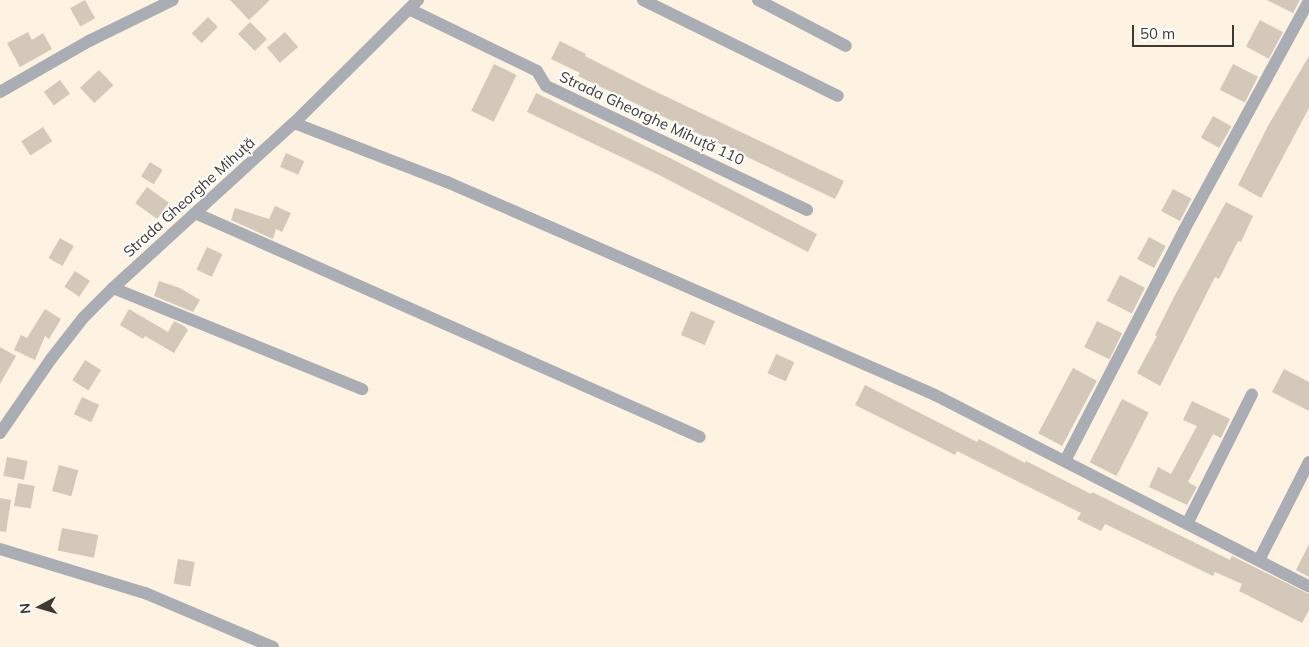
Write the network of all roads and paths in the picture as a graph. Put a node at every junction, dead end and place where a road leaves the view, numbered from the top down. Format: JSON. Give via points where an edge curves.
{"nodes":[{"id":1,"x":173,"y":0,"type":"edge"},
{"id":2,"x":643,"y":0,"type":"edge"},
{"id":3,"x":758,"y":0,"type":"edge"},
{"id":4,"x":1309,"y":1,"type":"edge"},
{"id":5,"x":414,"y":4,"type":"edge"},
{"id":6,"x":846,"y":46,"type":"dead end"},
{"id":7,"x":0,"y":92,"type":"edge"},
{"id":8,"x":838,"y":96,"type":"dead end"},
{"id":9,"x":294,"y":123,"type":"junction"},
{"id":10,"x":807,"y":210,"type":"dead end"},
{"id":11,"x":195,"y":213,"type":"junction"},
{"id":12,"x":113,"y":288,"type":"junction"},
{"id":13,"x":362,"y":389,"type":"dead end"},
{"id":14,"x":1252,"y":394,"type":"dead end"},
{"id":15,"x":0,"y":433,"type":"edge"},
{"id":16,"x":700,"y":437,"type":"dead end"},
{"id":17,"x":1065,"y":462,"type":"junction"},
{"id":18,"x":1309,"y":462,"type":"edge"},
{"id":19,"x":1187,"y":524,"type":"junction"},
{"id":20,"x":0,"y":549,"type":"edge"},
{"id":21,"x":1259,"y":560,"type":"junction"},
{"id":22,"x":1309,"y":586,"type":"edge"},
{"id":23,"x":273,"y":647,"type":"edge"}],
"edges":[{"from":1,"to":7,"type":"street","via":[[89,41]]},
{"from":2,"to":8,"type":"street"},
{"from":3,"to":6,"type":"street"},
{"from":4,"to":17,"type":"street","via":[[1184,230]]},
{"from":5,"to":9,"type":"street","name":"Strada Gheorghe Mihuță"},
{"from":5,"to":10,"type":"street","name":"Strada Gheorghe Mihuță 110","via":[[537,71],[546,86]]},
{"from":9,"to":11,"type":"street","name":"Strada Gheorghe Mihuță"},
{"from":9,"to":17,"type":"street","via":[[447,182],[935,395]]},
{"from":11,"to":12,"type":"street","name":"Strada Gheorghe Mihuță"},
{"from":11,"to":16,"type":"street"},
{"from":12,"to":13,"type":"street"},
{"from":12,"to":15,"type":"street","name":"Strada Gheorghe Mihuță","via":[[83,318],[51,359]]},
{"from":14,"to":19,"type":"street"},
{"from":17,"to":19,"type":"street"},
{"from":18,"to":21,"type":"street"},
{"from":19,"to":21,"type":"street"},
{"from":20,"to":23,"type":"street","via":[[146,593]]},
{"from":21,"to":22,"type":"street"}]}
